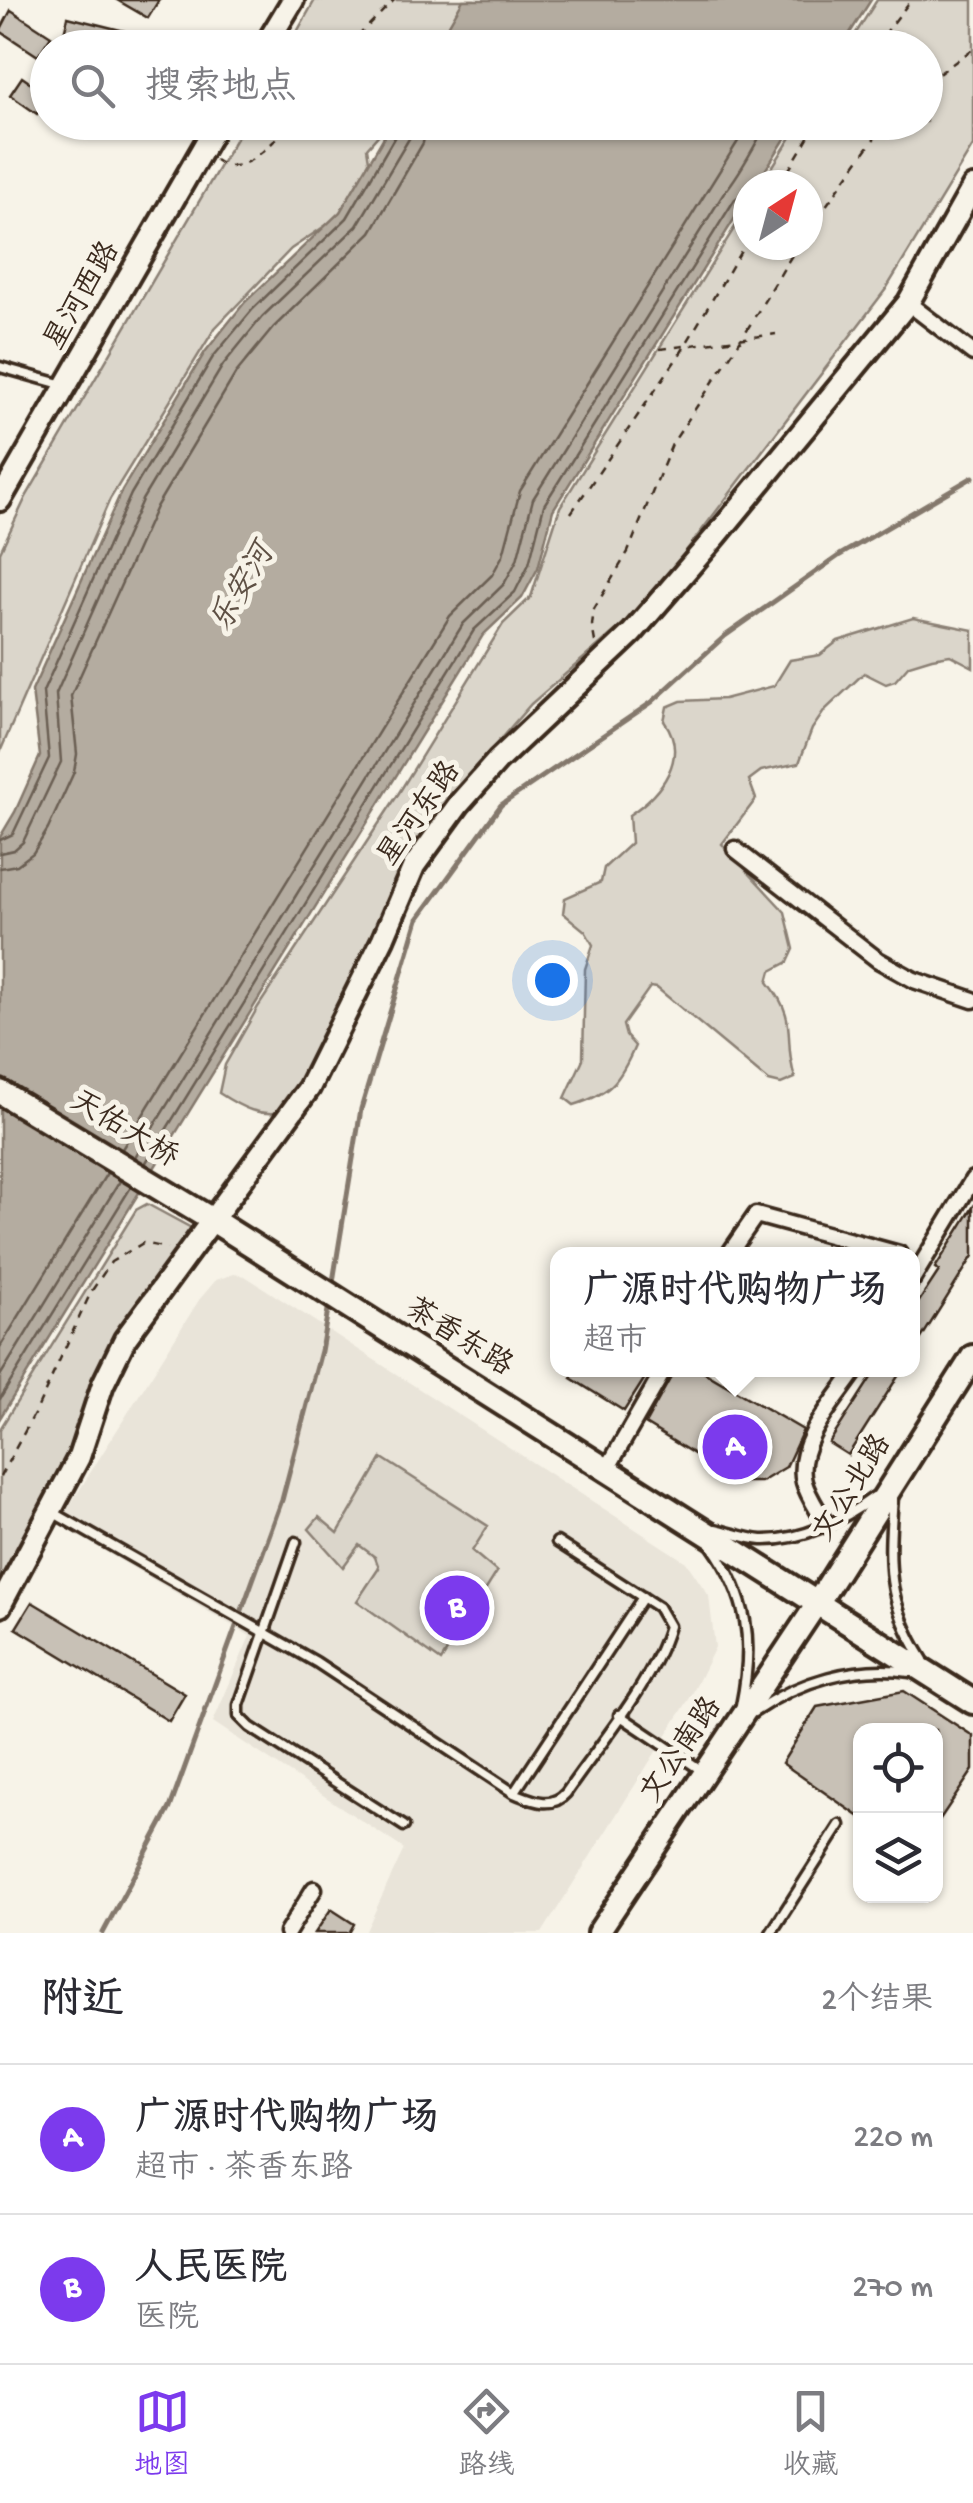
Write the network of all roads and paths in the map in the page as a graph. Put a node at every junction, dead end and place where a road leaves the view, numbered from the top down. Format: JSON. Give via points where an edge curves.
{"nodes":[{"id":1,"x":293,"y":0,"type":"edge"},
{"id":2,"x":394,"y":0,"type":"edge"},
{"id":3,"x":911,"y":0,"type":"edge"},
{"id":4,"x":275,"y":30,"type":"edge"},
{"id":5,"x":364,"y":30,"type":"edge"},
{"id":6,"x":888,"y":30,"type":"edge"},
{"id":7,"x":973,"y":49,"type":"edge"},
{"id":8,"x":943,"y":71,"type":"edge"},
{"id":9,"x":207,"y":140,"type":"edge"},
{"id":10,"x":273,"y":140,"type":"edge"},
{"id":11,"x":806,"y":140,"type":"edge"},
{"id":12,"x":873,"y":140,"type":"edge"},
{"id":13,"x":201,"y":151,"type":"junction"},
{"id":14,"x":789,"y":170,"type":"edge"},
{"id":15,"x":973,"y":187,"type":"edge"},
{"id":16,"x":823,"y":210,"type":"edge"},
{"id":17,"x":736,"y":260,"type":"edge"},
{"id":18,"x":789,"y":260,"type":"edge"},
{"id":19,"x":908,"y":304,"type":"junction"},
{"id":20,"x":776,"y":334,"type":"dead end"},
{"id":21,"x":742,"y":338,"type":"junction"},
{"id":22,"x":686,"y":345,"type":"junction"},
{"id":23,"x":660,"y":349,"type":"dead end"},
{"id":24,"x":973,"y":354,"type":"edge"},
{"id":25,"x":0,"y":367,"type":"edge"},
{"id":26,"x":68,"y":386,"type":"junction"},
{"id":27,"x":0,"y":500,"type":"edge"},
{"id":28,"x":571,"y":513,"type":"dead end"},
{"id":29,"x":600,"y":662,"type":"junction"},
{"id":30,"x":735,"y":849,"type":"dead end"},
{"id":31,"x":973,"y":1000,"type":"edge"},
{"id":32,"x":0,"y":1092,"type":"edge"},
{"id":33,"x":973,"y":1179,"type":"edge"},
{"id":34,"x":214,"y":1221,"type":"junction"},
{"id":35,"x":734,"y":1247,"type":"edge"},
{"id":36,"x":873,"y":1247,"type":"edge"},
{"id":37,"x":920,"y":1257,"type":"edge"},
{"id":38,"x":184,"y":1261,"type":"junction"},
{"id":39,"x":973,"y":1357,"type":"edge"},
{"id":40,"x":660,"y":1377,"type":"edge"},
{"id":41,"x":851,"y":1377,"type":"edge"},
{"id":42,"x":608,"y":1469,"type":"junction"},
{"id":43,"x":0,"y":1477,"type":"edge"},
{"id":44,"x":894,"y":1482,"type":"junction"},
{"id":45,"x":50,"y":1511,"type":"junction"},
{"id":46,"x":696,"y":1525,"type":"junction"},
{"id":47,"x":826,"y":1525,"type":"junction"},
{"id":48,"x":296,"y":1542,"type":"dead end"},
{"id":49,"x":557,"y":1542,"type":"dead end"},
{"id":50,"x":643,"y":1596,"type":"junction"},
{"id":51,"x":818,"y":1602,"type":"junction"},
{"id":52,"x":0,"y":1606,"type":"edge"},
{"id":53,"x":265,"y":1633,"type":"junction"},
{"id":54,"x":932,"y":1676,"type":"junction"},
{"id":55,"x":970,"y":1695,"type":"edge"},
{"id":56,"x":620,"y":1715,"type":"junction"},
{"id":57,"x":738,"y":1723,"type":"junction"},
{"id":58,"x":705,"y":1772,"type":"junction"},
{"id":59,"x":514,"y":1792,"type":"junction"},
{"id":60,"x":840,"y":1825,"type":"dead end"},
{"id":61,"x":404,"y":1826,"type":"dead end"},
{"id":62,"x":314,"y":1889,"type":"dead end"},
{"id":63,"x":287,"y":1933,"type":"edge"},
{"id":64,"x":598,"y":1933,"type":"edge"},
{"id":65,"x":771,"y":1933,"type":"edge"}],
"edges":[{"from":1,"to":4,"type":"street"},
{"from":2,"to":5,"type":"path"},
{"from":3,"to":6,"type":"path"},
{"from":7,"to":8,"type":"path"},
{"from":9,"to":13,"type":"street","name":"星河西路"},
{"from":10,"to":13,"type":"path","via":[[238,168]]},
{"from":11,"to":14,"type":"path"},
{"from":12,"to":16,"type":"path"},
{"from":13,"to":26,"type":"street","name":"星河西路"},
{"from":15,"to":19,"type":"street","name":"星河东路"},
{"from":17,"to":22,"type":"path"},
{"from":18,"to":21,"type":"path"},
{"from":19,"to":24,"type":"street"},
{"from":19,"to":29,"type":"street","name":"星河东路","via":[[717,535]]},
{"from":20,"to":21,"type":"path"},
{"from":21,"to":22,"type":"path"},
{"from":21,"to":29,"type":"path","via":[[672,444],[628,552],[594,609]]},
{"from":22,"to":23,"type":"path"},
{"from":22,"to":28,"type":"path"},
{"from":25,"to":26,"type":"lane"},
{"from":26,"to":27,"type":"street","name":"星河西路"},
{"from":29,"to":34,"type":"street","name":"星河东路","via":[[498,760],[414,866],[309,1088]]},
{"from":30,"to":31,"type":"street","via":[[878,960]]},
{"from":32,"to":34,"type":"main road","name":"天佑大桥"},
{"from":33,"to":37,"type":"street"},
{"from":34,"to":38,"type":"street","name":"星河东路"},
{"from":34,"to":42,"type":"main road","name":"茶香东路"},
{"from":35,"to":36,"type":"street","via":[[756,1215]]},
{"from":38,"to":43,"type":"path","via":[[165,1247],[143,1244],[110,1262]]},
{"from":38,"to":45,"type":"street","name":"星河东路","via":[[125,1339]]},
{"from":39,"to":44,"type":"main road","name":"文公北路"},
{"from":40,"to":42,"type":"street"},
{"from":41,"to":47,"type":"street","via":[[804,1460],[805,1484]]},
{"from":42,"to":46,"type":"main road","name":"茶香东路"},
{"from":44,"to":47,"type":"lane"},
{"from":44,"to":51,"type":"main road","name":"文公北路"},
{"from":44,"to":54,"type":"lane","via":[[890,1554],[896,1610]]},
{"from":45,"to":52,"type":"street","name":"星河东路"},
{"from":45,"to":53,"type":"lane"},
{"from":46,"to":47,"type":"lane","via":[[760,1540],[792,1538]]},
{"from":46,"to":51,"type":"main road","name":"茶香东路"},
{"from":46,"to":57,"type":"lane","via":[[744,1604],[747,1678]]},
{"from":48,"to":53,"type":"lane"},
{"from":49,"to":50,"type":"lane"},
{"from":50,"to":56,"type":"lane","via":[[669,1626],[661,1652]]},
{"from":50,"to":59,"type":"lane"},
{"from":51,"to":54,"type":"main road","name":"茶香东路"},
{"from":51,"to":57,"type":"street","name":"文公南路"},
{"from":53,"to":59,"type":"lane"},
{"from":53,"to":61,"type":"lane","via":[[239,1716]]},
{"from":54,"to":55,"type":"main road","name":"茶香东路"},
{"from":54,"to":57,"type":"lane","via":[[882,1668],[811,1682]]},
{"from":56,"to":58,"type":"lane"},
{"from":56,"to":59,"type":"lane","via":[[560,1800],[546,1803]]},
{"from":57,"to":58,"type":"street","name":"文公南路"},
{"from":58,"to":64,"type":"street","name":"文公南路"},
{"from":60,"to":65,"type":"lane"},
{"from":62,"to":63,"type":"street"}]}
